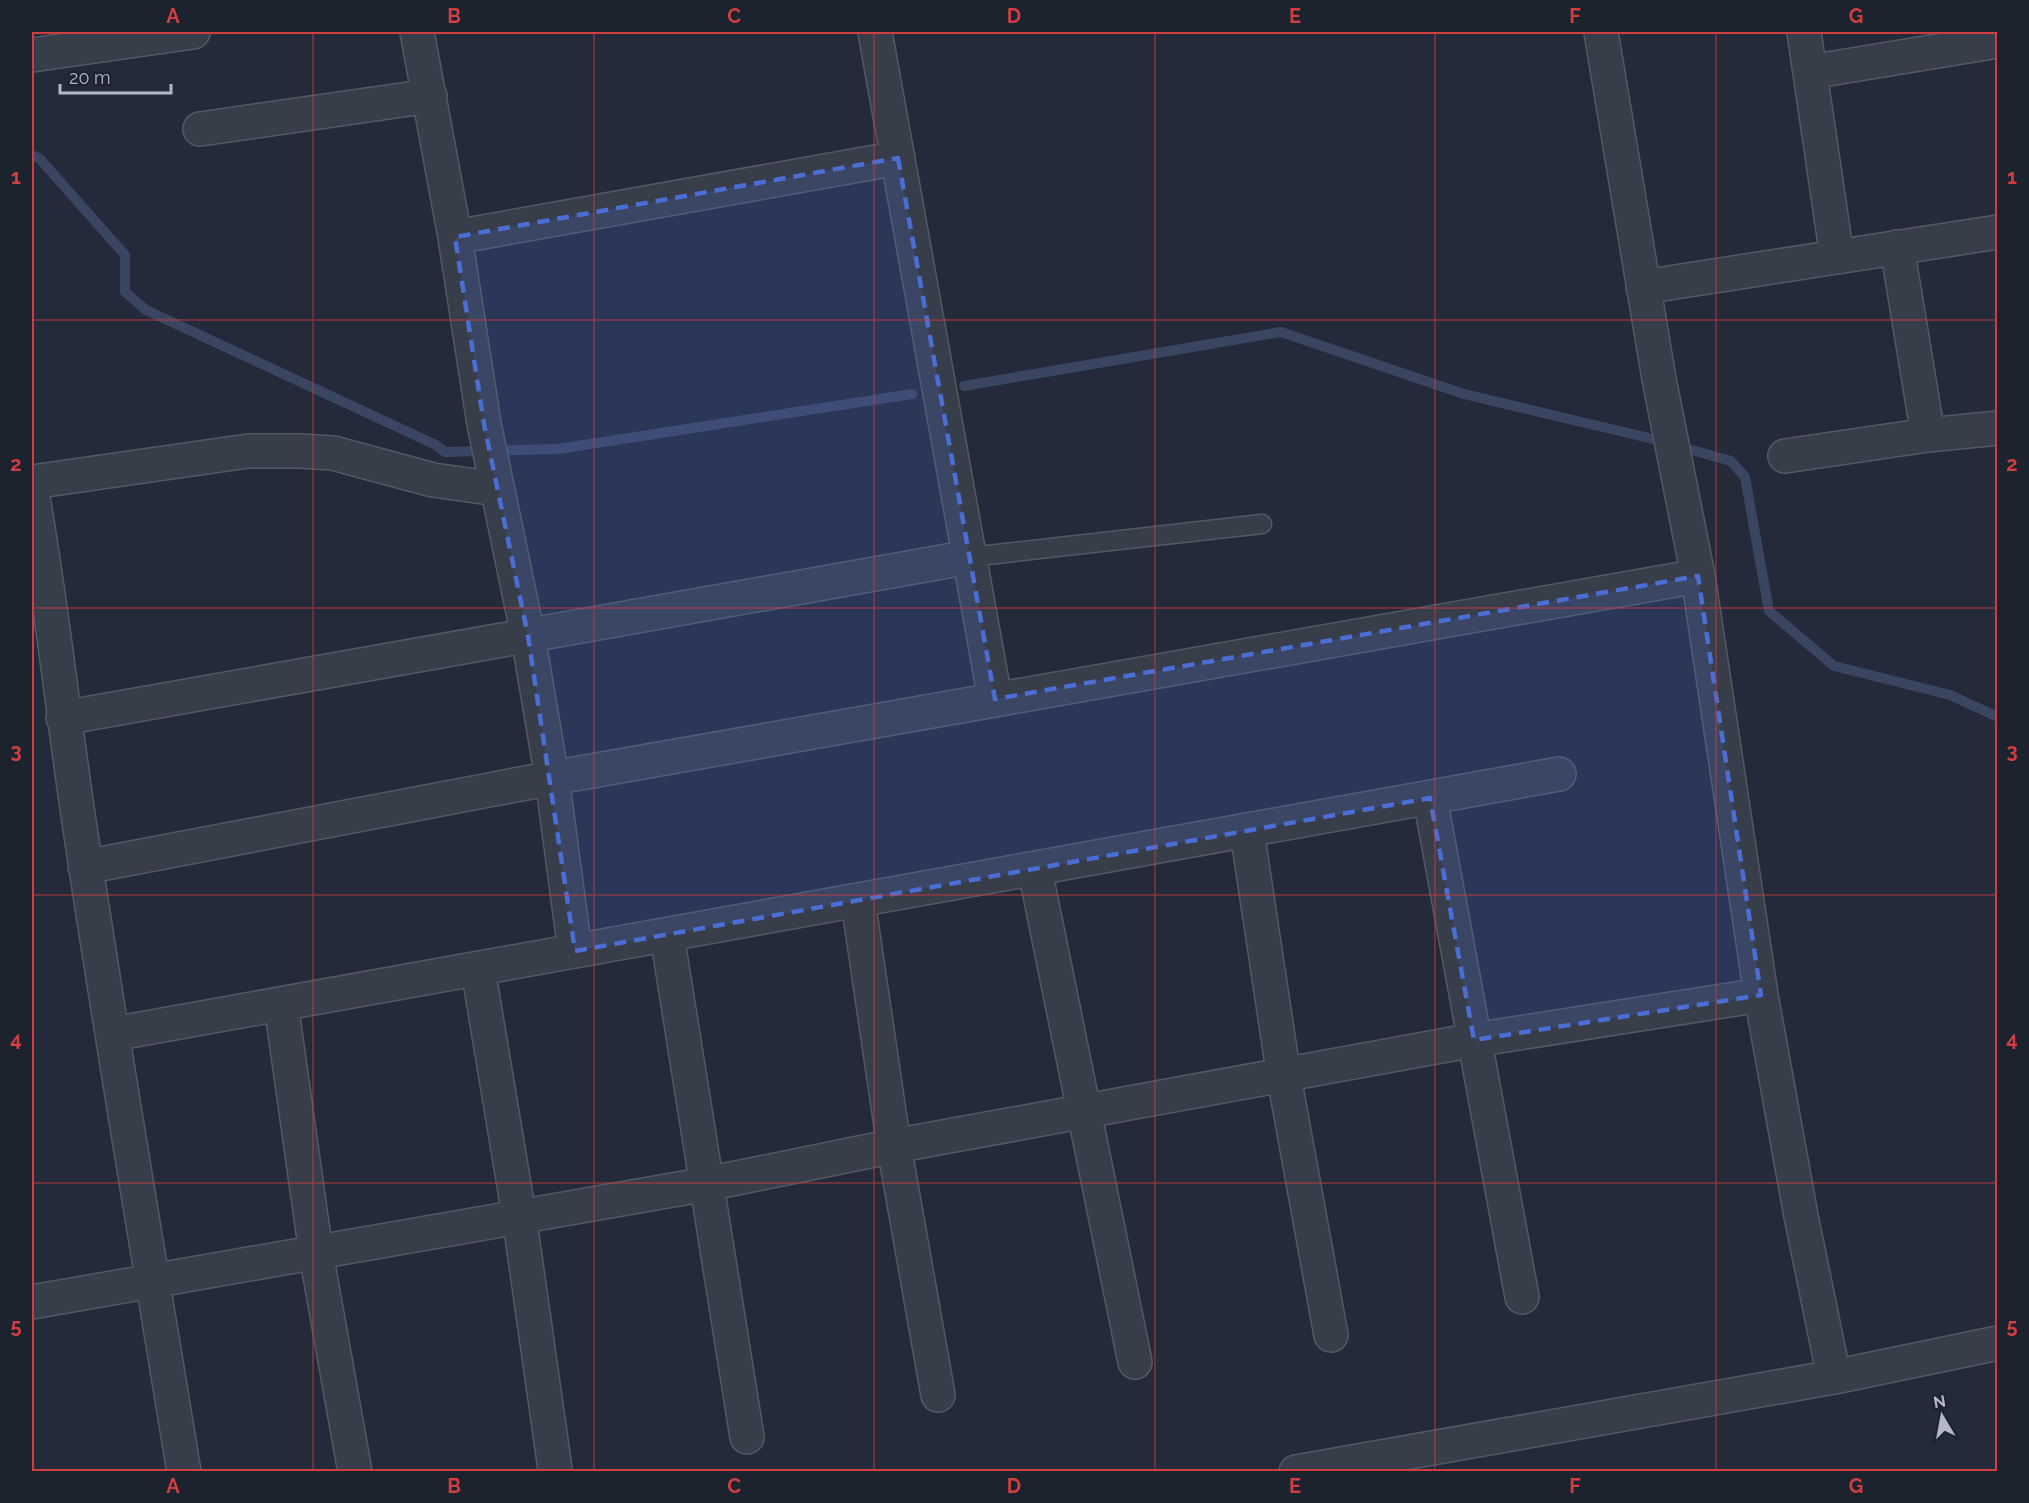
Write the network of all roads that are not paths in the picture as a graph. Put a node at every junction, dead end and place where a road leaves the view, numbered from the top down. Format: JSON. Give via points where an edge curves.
{"nodes":[{"id":1,"x":193,"y":32,"type":"edge"},
{"id":2,"x":417,"y":32,"type":"edge"},
{"id":3,"x":875,"y":32,"type":"edge"},
{"id":4,"x":1602,"y":32,"type":"edge"},
{"id":5,"x":1804,"y":32,"type":"edge"},
{"id":6,"x":1998,"y":41,"type":"edge"},
{"id":7,"x":32,"y":55,"type":"edge"},
{"id":8,"x":1810,"y":72,"type":"junction"},
{"id":9,"x":430,"y":96,"type":"junction"},
{"id":10,"x":200,"y":129,"type":"dead end"},
{"id":11,"x":898,"y":158,"type":"junction"},
{"id":12,"x":1998,"y":232,"type":"edge"},
{"id":13,"x":455,"y":237,"type":"junction"},
{"id":14,"x":1897,"y":247,"type":"junction"},
{"id":15,"x":1838,"y":256,"type":"junction"},
{"id":16,"x":1643,"y":287,"type":"junction"},
{"id":17,"x":1998,"y":428,"type":"edge"},
{"id":18,"x":1928,"y":435,"type":"junction"},
{"id":19,"x":1785,"y":456,"type":"dead end"},
{"id":20,"x":495,"y":480,"type":"junction"},
{"id":21,"x":32,"y":482,"type":"edge"},
{"id":22,"x":32,"y":493,"type":"edge"},
{"id":23,"x":1262,"y":524,"type":"dead end"},
{"id":24,"x":969,"y":557,"type":"junction"},
{"id":25,"x":1698,"y":576,"type":"junction"},
{"id":26,"x":39,"y":582,"type":"edge"},
{"id":27,"x":528,"y":636,"type":"junction"},
{"id":28,"x":995,"y":699,"type":"junction"},
{"id":29,"x":63,"y":718,"type":"junction"},
{"id":30,"x":1559,"y":774,"type":"dead end"},
{"id":31,"x":552,"y":778,"type":"junction"},
{"id":32,"x":1430,"y":798,"type":"junction"},
{"id":33,"x":1247,"y":831,"type":"junction"},
{"id":34,"x":85,"y":867,"type":"junction"},
{"id":35,"x":1035,"y":870,"type":"junction"},
{"id":36,"x":858,"y":901,"type":"junction"},
{"id":37,"x":667,"y":935,"type":"junction"},
{"id":38,"x":575,"y":951,"type":"junction"},
{"id":39,"x":478,"y":969,"type":"junction"},
{"id":40,"x":1761,"y":995,"type":"junction"},
{"id":41,"x":280,"y":1004,"type":"junction"},
{"id":42,"x":113,"y":1034,"type":"junction"},
{"id":43,"x":1474,"y":1040,"type":"junction"},
{"id":44,"x":1284,"y":1077,"type":"junction"},
{"id":45,"x":1084,"y":1112,"type":"junction"},
{"id":46,"x":894,"y":1146,"type":"junction"},
{"id":47,"x":707,"y":1184,"type":"junction"},
{"id":48,"x":519,"y":1215,"type":"junction"},
{"id":49,"x":315,"y":1253,"type":"junction"},
{"id":50,"x":153,"y":1281,"type":"junction"},
{"id":51,"x":1521,"y":1297,"type":"dead end"},
{"id":52,"x":32,"y":1302,"type":"edge"},
{"id":53,"x":1331,"y":1335,"type":"dead end"},
{"id":54,"x":1998,"y":1343,"type":"edge"},
{"id":55,"x":1135,"y":1362,"type":"dead end"},
{"id":56,"x":1834,"y":1377,"type":"junction"},
{"id":57,"x":938,"y":1395,"type":"dead end"},
{"id":58,"x":747,"y":1437,"type":"dead end"},
{"id":59,"x":555,"y":1469,"type":"dead end"},
{"id":60,"x":184,"y":1472,"type":"edge"},
{"id":61,"x":354,"y":1472,"type":"edge"},
{"id":62,"x":1296,"y":1472,"type":"edge"}],
"edges":[{"from":1,"to":7,"type":"street"},
{"from":2,"to":9,"type":"street"},
{"from":3,"to":11,"type":"street"},
{"from":4,"to":16,"type":"street"},
{"from":5,"to":8,"type":"street"},
{"from":6,"to":8,"type":"street"},
{"from":8,"to":15,"type":"street"},
{"from":9,"to":10,"type":"street"},
{"from":9,"to":13,"type":"street"},
{"from":11,"to":13,"type":"street"},
{"from":11,"to":24,"type":"street"},
{"from":12,"to":14,"type":"street"},
{"from":13,"to":20,"type":"street"},
{"from":14,"to":15,"type":"street"},
{"from":14,"to":18,"type":"street"},
{"from":15,"to":16,"type":"street"},
{"from":16,"to":25,"type":"street"},
{"from":17,"to":18,"type":"street"},
{"from":18,"to":19,"type":"street"},
{"from":20,"to":21,"type":"street","via":[[433,480],[333,453],[248,451]]},
{"from":20,"to":27,"type":"street"},
{"from":22,"to":26,"type":"street"},
{"from":23,"to":24,"type":"lane"},
{"from":24,"to":27,"type":"street"},
{"from":24,"to":28,"type":"street"},
{"from":25,"to":28,"type":"street"},
{"from":25,"to":40,"type":"street"},
{"from":26,"to":29,"type":"street"},
{"from":27,"to":29,"type":"street"},
{"from":27,"to":31,"type":"street"},
{"from":28,"to":31,"type":"street"},
{"from":29,"to":34,"type":"street"},
{"from":30,"to":32,"type":"street"},
{"from":31,"to":34,"type":"street"},
{"from":31,"to":38,"type":"street"},
{"from":32,"to":33,"type":"street"},
{"from":32,"to":43,"type":"street"},
{"from":33,"to":35,"type":"street"},
{"from":33,"to":44,"type":"street"},
{"from":34,"to":42,"type":"street"},
{"from":35,"to":36,"type":"street"},
{"from":35,"to":45,"type":"street"},
{"from":36,"to":37,"type":"street"},
{"from":36,"to":46,"type":"street"},
{"from":37,"to":38,"type":"street"},
{"from":37,"to":47,"type":"street"},
{"from":38,"to":39,"type":"street"},
{"from":39,"to":41,"type":"street"},
{"from":39,"to":48,"type":"street"},
{"from":40,"to":43,"type":"street"},
{"from":40,"to":56,"type":"street"},
{"from":41,"to":42,"type":"street"},
{"from":41,"to":49,"type":"street"},
{"from":42,"to":50,"type":"street"},
{"from":43,"to":44,"type":"street"},
{"from":43,"to":51,"type":"street"},
{"from":44,"to":45,"type":"street"},
{"from":44,"to":53,"type":"street"},
{"from":45,"to":46,"type":"street"},
{"from":45,"to":55,"type":"street"},
{"from":46,"to":47,"type":"street"},
{"from":46,"to":57,"type":"street"},
{"from":47,"to":48,"type":"street"},
{"from":47,"to":58,"type":"street"},
{"from":48,"to":49,"type":"street"},
{"from":48,"to":59,"type":"street"},
{"from":49,"to":50,"type":"street"},
{"from":49,"to":61,"type":"street"},
{"from":50,"to":52,"type":"street"},
{"from":50,"to":60,"type":"street"},
{"from":54,"to":56,"type":"street"},
{"from":56,"to":62,"type":"street"}]}
